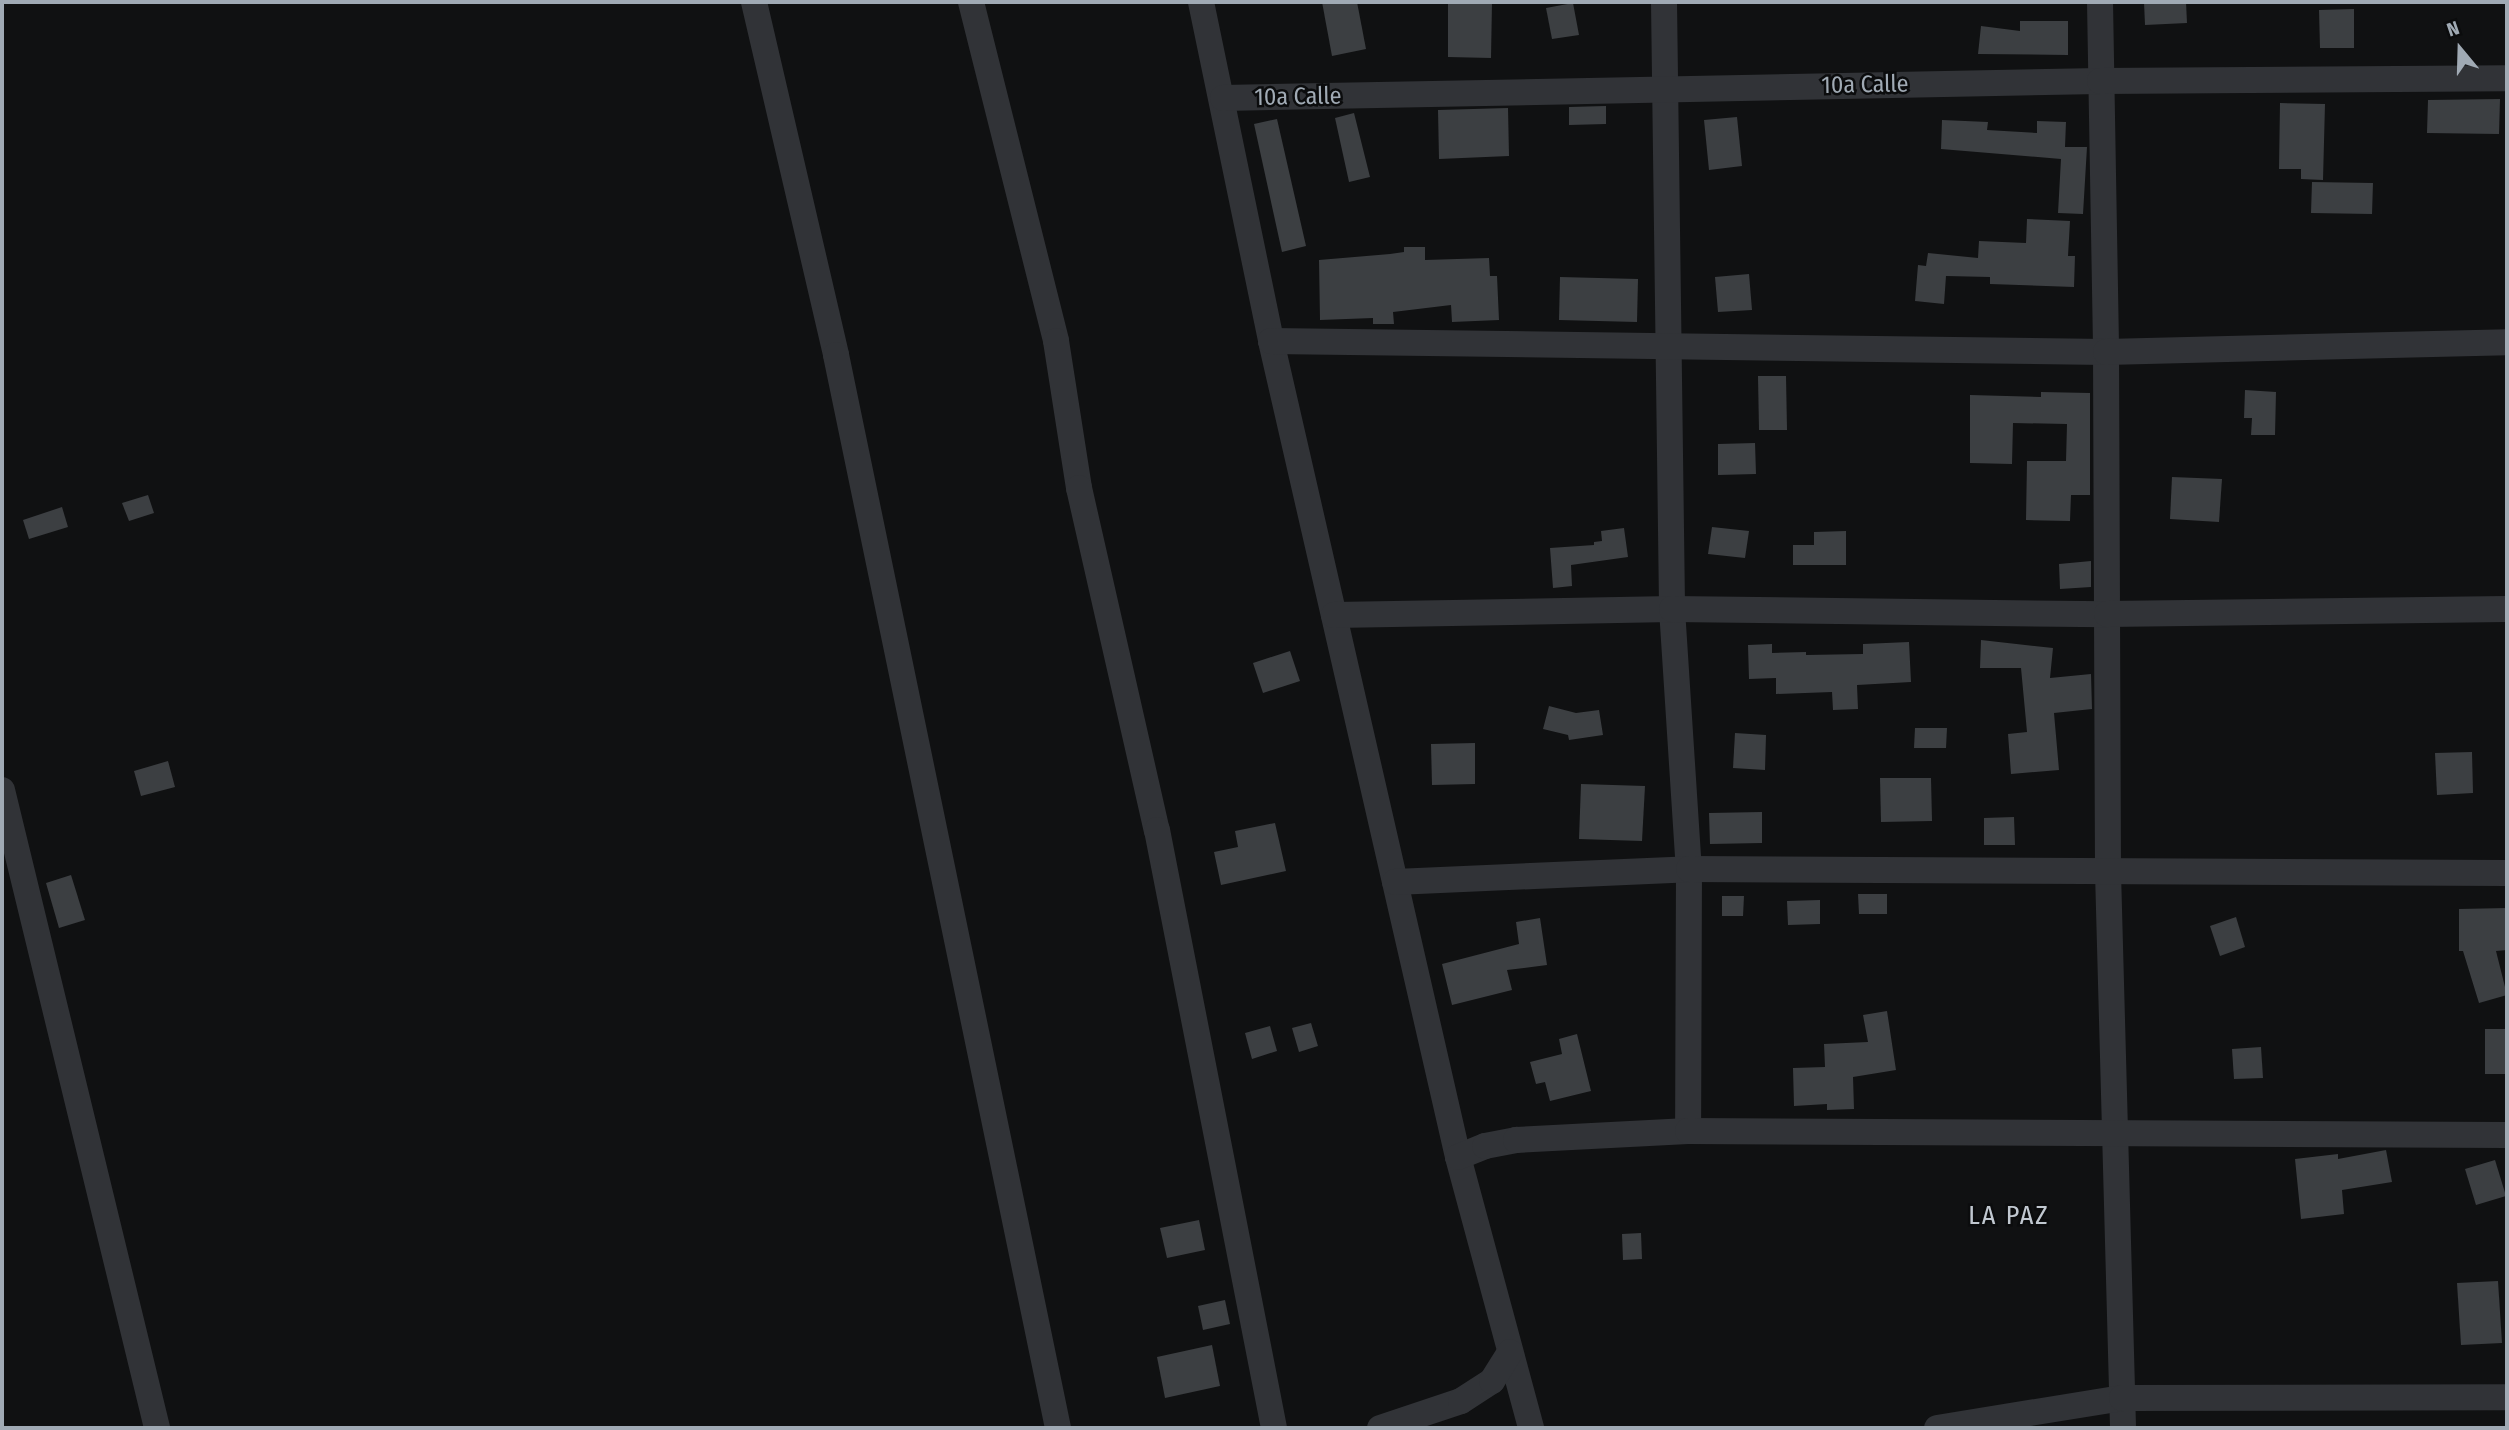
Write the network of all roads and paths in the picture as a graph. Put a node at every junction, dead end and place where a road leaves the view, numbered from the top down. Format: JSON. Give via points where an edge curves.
{"nodes":[{"id":1,"x":754,"y":2,"type":"edge"},
{"id":2,"x":971,"y":2,"type":"edge"},
{"id":3,"x":1201,"y":2,"type":"edge"},
{"id":4,"x":1664,"y":2,"type":"edge"},
{"id":5,"x":2100,"y":2,"type":"edge"},
{"id":6,"x":2507,"y":78,"type":"edge"},
{"id":7,"x":2100,"y":81,"type":"junction"},
{"id":8,"x":1663,"y":88,"type":"junction"},
{"id":9,"x":1223,"y":98,"type":"junction"},
{"id":10,"x":1271,"y":341,"type":"junction"},
{"id":11,"x":2507,"y":342,"type":"edge"},
{"id":12,"x":1670,"y":348,"type":"junction"},
{"id":13,"x":2106,"y":352,"type":"junction"},
{"id":14,"x":1672,"y":609,"type":"junction"},
{"id":15,"x":2507,"y":609,"type":"edge"},
{"id":16,"x":2107,"y":614,"type":"junction"},
{"id":17,"x":1334,"y":615,"type":"junction"},
{"id":18,"x":3,"y":799,"type":"edge"},
{"id":19,"x":1689,"y":869,"type":"junction"},
{"id":20,"x":2108,"y":872,"type":"junction"},
{"id":21,"x":2507,"y":873,"type":"edge"},
{"id":22,"x":1395,"y":882,"type":"junction"},
{"id":23,"x":1688,"y":1130,"type":"junction"},
{"id":24,"x":2113,"y":1134,"type":"junction"},
{"id":25,"x":2507,"y":1135,"type":"edge"},
{"id":26,"x":1458,"y":1157,"type":"junction"},
{"id":27,"x":1510,"y":1352,"type":"junction"},
{"id":28,"x":2507,"y":1397,"type":"edge"},
{"id":29,"x":2122,"y":1398,"type":"junction"},
{"id":30,"x":157,"y":1428,"type":"edge"},
{"id":31,"x":1058,"y":1428,"type":"edge"},
{"id":32,"x":1274,"y":1428,"type":"edge"},
{"id":33,"x":1380,"y":1428,"type":"edge"},
{"id":34,"x":1531,"y":1428,"type":"edge"},
{"id":35,"x":1937,"y":1428,"type":"edge"},
{"id":36,"x":2123,"y":1428,"type":"edge"}],
"edges":[{"from":1,"to":31,"type":"street","via":[[836,355]]},
{"from":2,"to":32,"type":"street","via":[[1056,341],[1079,488],[1157,830]]},
{"from":3,"to":9,"type":"street"},
{"from":4,"to":8,"type":"street"},
{"from":5,"to":7,"type":"street"},
{"from":6,"to":7,"type":"street","name":"10a Calle"},
{"from":7,"to":8,"type":"street","name":"10a Calle"},
{"from":7,"to":13,"type":"street"},
{"from":8,"to":9,"type":"street","name":"10a Calle"},
{"from":8,"to":12,"type":"street"},
{"from":9,"to":10,"type":"street"},
{"from":10,"to":12,"type":"street"},
{"from":10,"to":17,"type":"street"},
{"from":11,"to":13,"type":"street"},
{"from":12,"to":13,"type":"street"},
{"from":12,"to":14,"type":"street"},
{"from":13,"to":16,"type":"street"},
{"from":14,"to":16,"type":"street"},
{"from":14,"to":17,"type":"street"},
{"from":14,"to":19,"type":"street"},
{"from":15,"to":16,"type":"street"},
{"from":16,"to":20,"type":"street"},
{"from":17,"to":22,"type":"street"},
{"from":18,"to":30,"type":"street"},
{"from":19,"to":20,"type":"street"},
{"from":19,"to":22,"type":"street"},
{"from":19,"to":23,"type":"street"},
{"from":20,"to":21,"type":"street"},
{"from":20,"to":24,"type":"street"},
{"from":22,"to":26,"type":"street"},
{"from":23,"to":24,"type":"street"},
{"from":23,"to":26,"type":"street","via":[[1516,1140]]},
{"from":24,"to":25,"type":"street"},
{"from":24,"to":29,"type":"street"},
{"from":26,"to":27,"type":"street"},
{"from":27,"to":33,"type":"street","via":[[1492,1381],[1461,1401]]},
{"from":27,"to":34,"type":"street"},
{"from":28,"to":29,"type":"street"},
{"from":29,"to":35,"type":"street"},
{"from":29,"to":36,"type":"street"}]}
